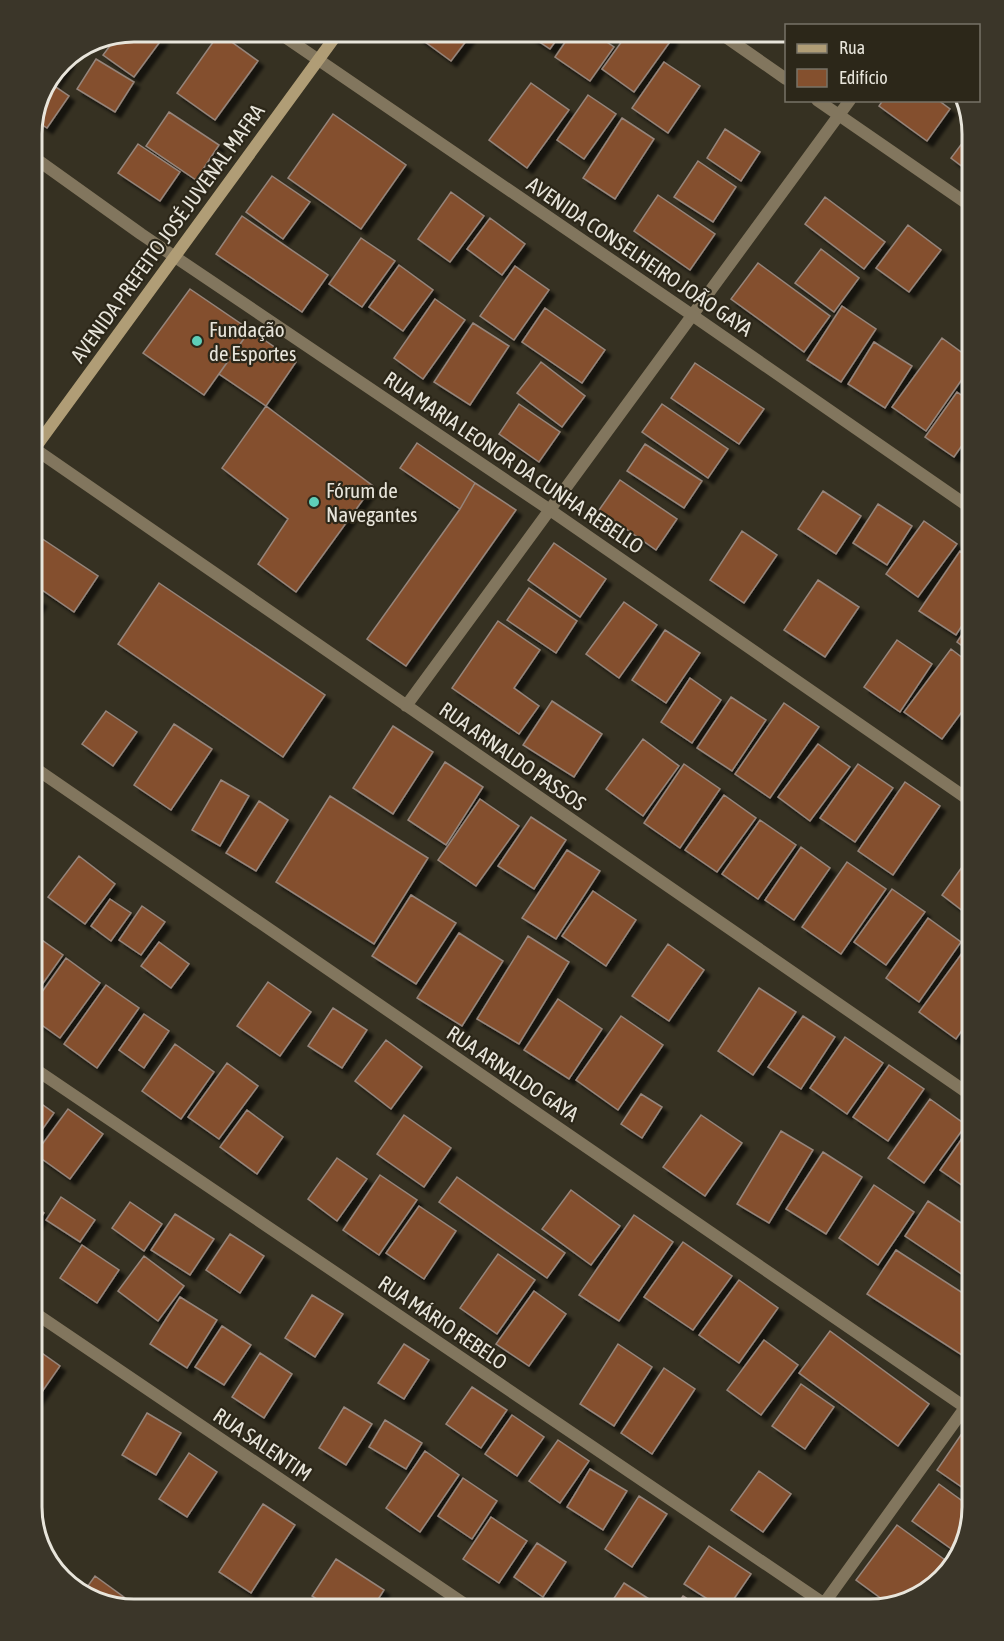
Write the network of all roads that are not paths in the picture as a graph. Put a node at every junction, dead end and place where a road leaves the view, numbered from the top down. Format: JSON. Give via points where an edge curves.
{"nodes":[{"id":1,"x":292,"y":42,"type":"edge"},
{"id":2,"x":331,"y":42,"type":"edge"},
{"id":3,"x":733,"y":42,"type":"edge"},
{"id":4,"x":318,"y":60,"type":"junction"},
{"id":5,"x":785,"y":78,"type":"edge"},
{"id":6,"x":820,"y":102,"type":"edge"},
{"id":7,"x":848,"y":102,"type":"edge"},
{"id":8,"x":839,"y":115,"type":"junction"},
{"id":9,"x":42,"y":163,"type":"edge"},
{"id":10,"x":962,"y":200,"type":"edge"},
{"id":11,"x":175,"y":256,"type":"junction"},
{"id":12,"x":692,"y":315,"type":"junction"},
{"id":13,"x":42,"y":436,"type":"edge"},
{"id":14,"x":42,"y":456,"type":"edge"},
{"id":15,"x":962,"y":502,"type":"edge"},
{"id":16,"x":550,"y":510,"type":"junction"},
{"id":17,"x":406,"y":706,"type":"junction"},
{"id":18,"x":42,"y":773,"type":"edge"},
{"id":19,"x":962,"y":795,"type":"edge"},
{"id":20,"x":42,"y":1074,"type":"edge"},
{"id":21,"x":962,"y":1089,"type":"edge"},
{"id":22,"x":42,"y":1318,"type":"edge"},
{"id":23,"x":962,"y":1401,"type":"edge"},
{"id":24,"x":962,"y":1417,"type":"edge"},
{"id":25,"x":457,"y":1599,"type":"edge"},
{"id":26,"x":812,"y":1599,"type":"edge"},
{"id":27,"x":831,"y":1599,"type":"edge"}],
"edges":[{"from":1,"to":4,"type":"street","name":"AVENIDA CONSELHEIRO JOÃO GAYA"},
{"from":2,"to":4,"type":"main road","name":"AVENIDA PREFEITO JOSÉ JUVENAL MAFRA"},
{"from":3,"to":5,"type":"street"},
{"from":4,"to":11,"type":"main road","name":"AVENIDA PREFEITO JOSÉ JUVENAL MAFRA"},
{"from":4,"to":12,"type":"street","name":"AVENIDA CONSELHEIRO JOÃO GAYA"},
{"from":6,"to":8,"type":"street"},
{"from":7,"to":8,"type":"street"},
{"from":8,"to":10,"type":"street"},
{"from":8,"to":12,"type":"street"},
{"from":9,"to":11,"type":"street","name":"RUA MARIA LEONOR DA CUNHA REBELLO"},
{"from":11,"to":13,"type":"main road","name":"AVENIDA PREFEITO JOSÉ JUVENAL MAFRA"},
{"from":11,"to":16,"type":"street","name":"RUA MARIA LEONOR DA CUNHA REBELLO"},
{"from":12,"to":15,"type":"street","name":"AVENIDA CONSELHEIRO JOÃO GAYA"},
{"from":12,"to":16,"type":"street"},
{"from":14,"to":17,"type":"street","name":"RUA ARNALDO PASSOS"},
{"from":16,"to":17,"type":"street"},
{"from":16,"to":19,"type":"street","name":"RUA MARIA LEONOR DA CUNHA REBELLO"},
{"from":17,"to":21,"type":"street","name":"RUA ARNALDO PASSOS"},
{"from":18,"to":23,"type":"street","name":"RUA ARNALDO GAYA"},
{"from":20,"to":26,"type":"street","name":"RUA MÁRIO REBELO"},
{"from":22,"to":25,"type":"street","name":"RUA SALENTIM"},
{"from":24,"to":27,"type":"street"}]}
